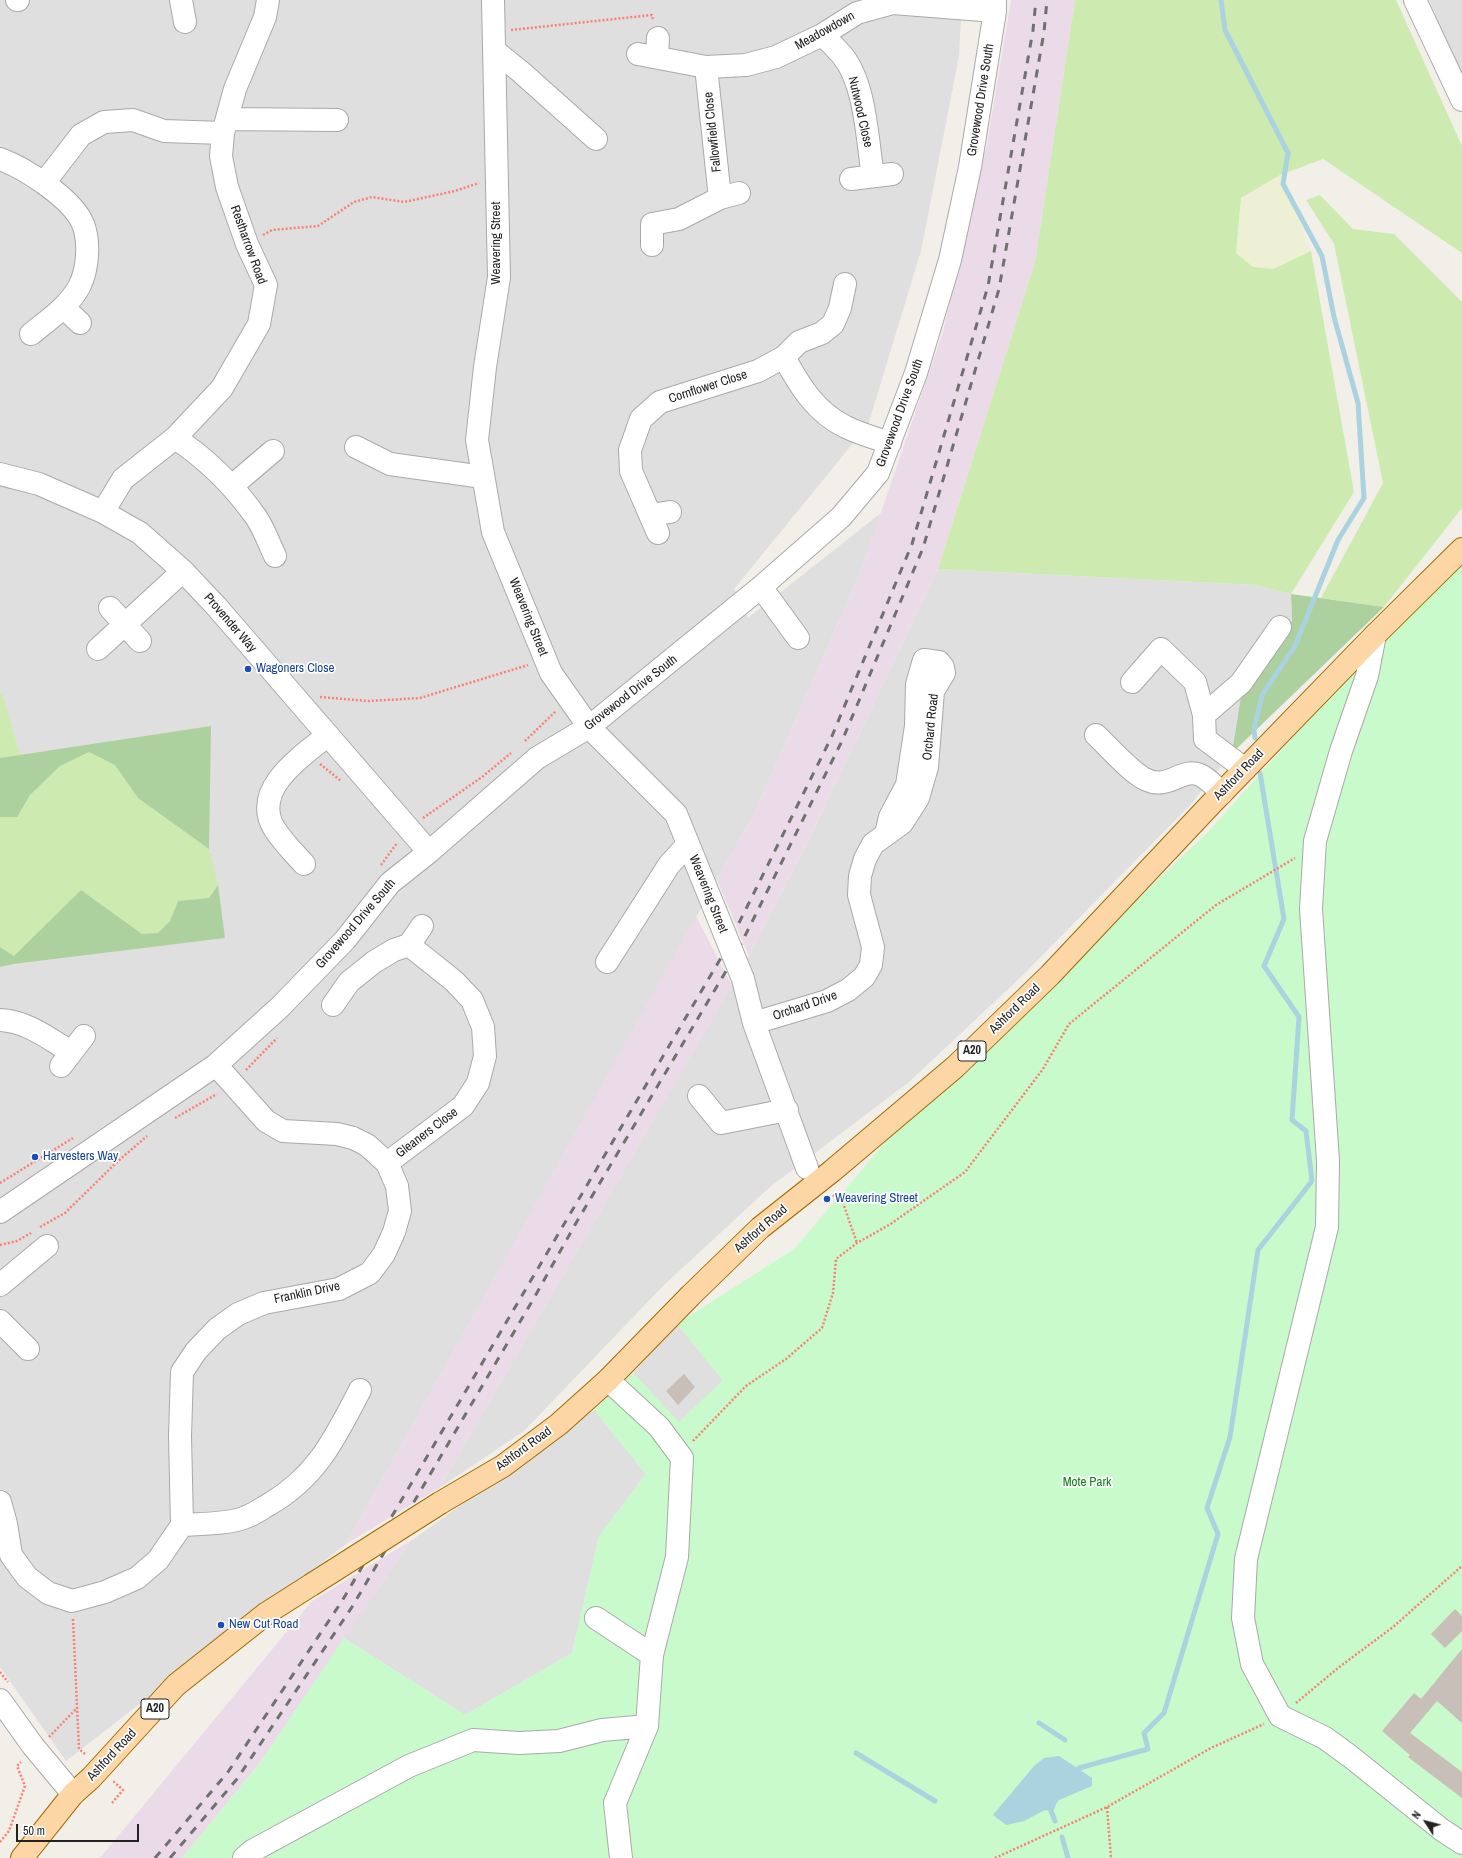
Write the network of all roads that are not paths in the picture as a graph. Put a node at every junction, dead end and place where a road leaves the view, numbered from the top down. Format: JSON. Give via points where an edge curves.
{"nodes":[{"id":1,"x":181,"y":0,"type":"edge"},
{"id":2,"x":268,"y":0,"type":"edge"},
{"id":3,"x":493,"y":0,"type":"edge"},
{"id":4,"x":1415,"y":0,"type":"edge"},
{"id":5,"x":893,"y":2,"type":"edge"},
{"id":6,"x":995,"y":6,"type":"edge"},
{"id":7,"x":185,"y":22,"type":"dead end"},
{"id":8,"x":822,"y":35,"type":"junction"},
{"id":9,"x":495,"y":41,"type":"junction"},
{"id":10,"x":651,"y":50,"type":"road end"},
{"id":11,"x":706,"y":66,"type":"junction"},
{"id":12,"x":1462,"y":100,"type":"edge"},
{"id":13,"x":336,"y":120,"type":"dead end"},
{"id":14,"x":225,"y":126,"type":"junction"},
{"id":15,"x":596,"y":139,"type":"dead end"},
{"id":16,"x":0,"y":159,"type":"edge"},
{"id":17,"x":851,"y":179,"type":"dead end"},
{"id":18,"x":44,"y":183,"type":"junction"},
{"id":19,"x":652,"y":245,"type":"dead end"},
{"id":20,"x":845,"y":284,"type":"dead end"},
{"id":21,"x":64,"y":308,"type":"junction"},
{"id":22,"x":80,"y":323,"type":"dead end"},
{"id":23,"x":31,"y":334,"type":"dead end"},
{"id":24,"x":784,"y":357,"type":"junction"},
{"id":25,"x":175,"y":438,"type":"junction"},
{"id":26,"x":890,"y":443,"type":"junction"},
{"id":27,"x":356,"y":448,"type":"dead end"},
{"id":28,"x":273,"y":451,"type":"dead end"},
{"id":29,"x":0,"y":474,"type":"edge"},
{"id":30,"x":483,"y":477,"type":"junction"},
{"id":31,"x":232,"y":486,"type":"junction"},
{"id":32,"x":103,"y":512,"type":"junction"},
{"id":33,"x":660,"y":520,"type":"dead end"},
{"id":34,"x":1462,"y":549,"type":"edge"},
{"id":35,"x":275,"y":556,"type":"dead end"},
{"id":36,"x":183,"y":571,"type":"junction"},
{"id":37,"x":761,"y":587,"type":"junction"},
{"id":38,"x":110,"y":608,"type":"dead end"},
{"id":39,"x":125,"y":624,"type":"junction"},
{"id":40,"x":1280,"y":627,"type":"dead end"},
{"id":41,"x":1375,"y":635,"type":"junction"},
{"id":42,"x":798,"y":638,"type":"dead end"},
{"id":43,"x":140,"y":641,"type":"dead end"},
{"id":44,"x":98,"y":649,"type":"dead end"},
{"id":45,"x":1132,"y":682,"type":"dead end"},
{"id":46,"x":1204,"y":715,"type":"junction"},
{"id":47,"x":589,"y":727,"type":"junction"},
{"id":48,"x":328,"y":735,"type":"junction"},
{"id":49,"x":1096,"y":735,"type":"dead end"},
{"id":50,"x":1245,"y":769,"type":"junction"},
{"id":51,"x":1222,"y":793,"type":"junction"},
{"id":52,"x":886,"y":834,"type":"junction"},
{"id":53,"x":688,"y":844,"type":"junction"},
{"id":54,"x":429,"y":852,"type":"junction"},
{"id":55,"x":304,"y":864,"type":"dead end"},
{"id":56,"x":422,"y":926,"type":"dead end"},
{"id":57,"x":401,"y":947,"type":"junction"},
{"id":58,"x":607,"y":962,"type":"dead end"},
{"id":59,"x":333,"y":1005,"type":"dead end"},
{"id":60,"x":0,"y":1020,"type":"edge"},
{"id":61,"x":754,"y":1023,"type":"junction"},
{"id":62,"x":84,"y":1036,"type":"dead end"},
{"id":63,"x":216,"y":1065,"type":"junction"},
{"id":64,"x":699,"y":1096,"type":"dead end"},
{"id":65,"x":787,"y":1110,"type":"junction"},
{"id":66,"x":387,"y":1163,"type":"junction"},
{"id":67,"x":807,"y":1168,"type":"dead end"},
{"id":68,"x":0,"y":1212,"type":"edge"},
{"id":69,"x":47,"y":1246,"type":"dead end"},
{"id":70,"x":0,"y":1285,"type":"edge"},
{"id":71,"x":0,"y":1321,"type":"edge"},
{"id":72,"x":28,"y":1348,"type":"dead end"},
{"id":73,"x":608,"y":1380,"type":"junction"},
{"id":74,"x":360,"y":1390,"type":"dead end"},
{"id":75,"x":0,"y":1502,"type":"edge"},
{"id":76,"x":182,"y":1525,"type":"junction"},
{"id":77,"x":596,"y":1618,"type":"dead end"},
{"id":78,"x":652,"y":1655,"type":"junction"},
{"id":79,"x":0,"y":1700,"type":"edge"},
{"id":80,"x":647,"y":1726,"type":"junction"},
{"id":81,"x":74,"y":1794,"type":"junction"},
{"id":82,"x":1462,"y":1843,"type":"edge"},
{"id":83,"x":22,"y":1858,"type":"edge"},
{"id":84,"x":244,"y":1858,"type":"edge"},
{"id":85,"x":620,"y":1858,"type":"edge"}],
"edges":[{"from":1,"to":7,"type":"street"},
{"from":2,"to":14,"type":"street","name":"Restharrow Road","via":[[265,17],[235,89]]},
{"from":3,"to":9,"type":"street","name":"Weavering Street"},
{"from":4,"to":12,"type":"street"},
{"from":5,"to":6,"type":"street","name":"Meadowdown"},
{"from":5,"to":8,"type":"street","name":"Meadowdown","via":[[857,13]]},
{"from":6,"to":26,"type":"street","name":"Grovewood Drive South","via":[[970,167],[950,260],[916,373]]},
{"from":8,"to":11,"type":"street","name":"Meadowdown","via":[[776,57],[746,65]]},
{"from":8,"to":17,"type":"street","name":"Nutwood Close","via":[[842,55],[856,80],[864,116],[883,175]]},
{"from":9,"to":15,"type":"street","via":[[521,72]]},
{"from":9,"to":30,"type":"street","name":"Weavering Street","via":[[499,277],[477,440]]},
{"from":10,"to":11,"type":"street","name":"Meadowdown"},
{"from":11,"to":19,"type":"street","name":"Fallowfield Close","via":[[730,195],[679,219],[652,224]]},
{"from":13,"to":14,"type":"street"},
{"from":14,"to":18,"type":"street","via":[[164,131],[133,120],[104,122],[81,135]]},
{"from":14,"to":25,"type":"street","name":"Restharrow Road","via":[[221,156],[227,187],[247,244],[266,285],[259,324],[222,388]]},
{"from":16,"to":18,"type":"street"},
{"from":18,"to":21,"type":"street","via":[[72,207],[83,224],[88,254],[79,286]]},
{"from":20,"to":24,"type":"street","name":"Cornflower Close","via":[[840,308],[833,324],[822,333],[799,342]]},
{"from":21,"to":22,"type":"street"},
{"from":21,"to":23,"type":"street"},
{"from":24,"to":26,"type":"street","via":[[798,382],[818,408],[845,427]]},
{"from":24,"to":33,"type":"street","name":"Cornflower Close","via":[[758,371],[660,402],[641,419],[630,450],[631,471]]},
{"from":25,"to":31,"type":"street","via":[[199,454]]},
{"from":25,"to":32,"type":"street","name":"Restharrow Road","via":[[123,479]]},
{"from":26,"to":37,"type":"street","name":"Grovewood Drive South","via":[[878,473],[841,517]]},
{"from":27,"to":30,"type":"street","via":[[390,464]]},
{"from":28,"to":31,"type":"street"},
{"from":29,"to":32,"type":"street","name":"Provender Way","via":[[39,484]]},
{"from":30,"to":47,"type":"street","name":"Weavering Street","via":[[493,532],[551,673]]},
{"from":31,"to":35,"type":"street","via":[[256,518]]},
{"from":32,"to":36,"type":"street","name":"Provender Way","via":[[140,533]]},
{"from":34,"to":41,"type":"main road","name":"Ashford Road","number":"A20"},
{"from":36,"to":39,"type":"street"},
{"from":36,"to":48,"type":"street","name":"Provender Way"},
{"from":37,"to":42,"type":"street"},
{"from":37,"to":47,"type":"street","name":"Grovewood Drive South"},
{"from":38,"to":39,"type":"street"},
{"from":39,"to":43,"type":"street"},
{"from":39,"to":44,"type":"street"},
{"from":40,"to":46,"type":"street","via":[[1241,683]]},
{"from":41,"to":50,"type":"main road","name":"Ashford Road","number":"A20"},
{"from":41,"to":82,"type":"street","via":[[1367,676],[1341,751],[1315,841],[1311,909],[1328,1161],[1327,1227],[1246,1559],[1243,1618],[1252,1664],[1280,1716],[1325,1738]]},
{"from":45,"to":46,"type":"street","via":[[1161,649],[1195,682]]},
{"from":46,"to":50,"type":"street","via":[[1206,739]]},
{"from":47,"to":53,"type":"street","name":"Weavering Street","via":[[676,814]]},
{"from":47,"to":54,"type":"street","name":"Grovewood Drive South","via":[[537,758]]},
{"from":48,"to":54,"type":"street","name":"Provender Way"},
{"from":48,"to":55,"type":"street","via":[[296,761],[276,782],[270,797],[269,811],[280,851]]},
{"from":49,"to":51,"type":"street","via":[[1146,780],[1159,783],[1192,773],[1210,781]]},
{"from":50,"to":51,"type":"main road","name":"Ashford Road","number":"A20"},
{"from":51,"to":73,"type":"main road","name":"Ashford Road","number":"A20","via":[[1050,975],[955,1067],[760,1228]]},
{"from":52,"to":52,"type":"street","name":"Orchard Road","via":[[890,817],[907,785],[916,726],[917,684],[924,660],[939,662],[944,673],[933,691],[927,767],[918,798],[902,823]]},
{"from":52,"to":61,"type":"street","name":"Orchard Drive","via":[[872,844],[864,859],[860,876],[859,895],[873,947],[870,965],[864,977],[848,990],[827,1001]]},
{"from":53,"to":58,"type":"street","via":[[668,865]]},
{"from":53,"to":61,"type":"street","name":"Weavering Street","bridge":true,"via":[[743,979]]},
{"from":54,"to":63,"type":"street","name":"Grovewood Drive South","via":[[390,883],[345,940],[280,1007]]},
{"from":56,"to":57,"type":"street"},
{"from":57,"to":59,"type":"street","via":[[374,962],[349,982]]},
{"from":57,"to":66,"type":"street","name":"Gleaners Close","via":[[454,981],[472,1000],[483,1027],[485,1056],[478,1083],[463,1106]]},
{"from":60,"to":62,"type":"street","via":[[12,1020],[32,1028],[66,1059]]},
{"from":61,"to":65,"type":"street","name":"Weavering Street"},
{"from":63,"to":66,"type":"street","name":"Franklin Drive","via":[[266,1121],[283,1131],[337,1134],[353,1138],[367,1145]]},
{"from":63,"to":68,"type":"street","name":"Grovewood Drive South"},
{"from":64,"to":65,"type":"street","via":[[721,1123]]},
{"from":65,"to":67,"type":"street","name":"Weavering Street"},
{"from":66,"to":76,"type":"street","name":"Franklin Drive","via":[[397,1186],[400,1211],[384,1254],[370,1272],[339,1289],[264,1303],[238,1314],[217,1329],[174,1370],[180,1436]]},
{"from":69,"to":70,"type":"street"},
{"from":71,"to":72,"type":"street"},
{"from":73,"to":78,"type":"street","via":[[659,1427],[682,1458],[677,1556]]},
{"from":73,"to":81,"type":"main road","name":"Ashford Road","number":"A20","bridge":true,"via":[[559,1424],[503,1466],[267,1613],[176,1685]]},
{"from":74,"to":76,"type":"street","via":[[333,1442],[312,1471],[297,1485],[246,1518]]},
{"from":75,"to":76,"type":"street","via":[[11,1554],[27,1577],[48,1593],[72,1601],[101,1584],[137,1578],[158,1560]]},
{"from":77,"to":78,"type":"street"},
{"from":78,"to":80,"type":"street"},
{"from":79,"to":81,"type":"street","via":[[33,1746]]},
{"from":80,"to":84,"type":"street","via":[[602,1730],[559,1740],[519,1743],[473,1740],[409,1766],[252,1851]]},
{"from":80,"to":85,"type":"street","via":[[614,1803]]},
{"from":81,"to":83,"type":"main road","name":"Ashford Road","number":"A20"}]}
